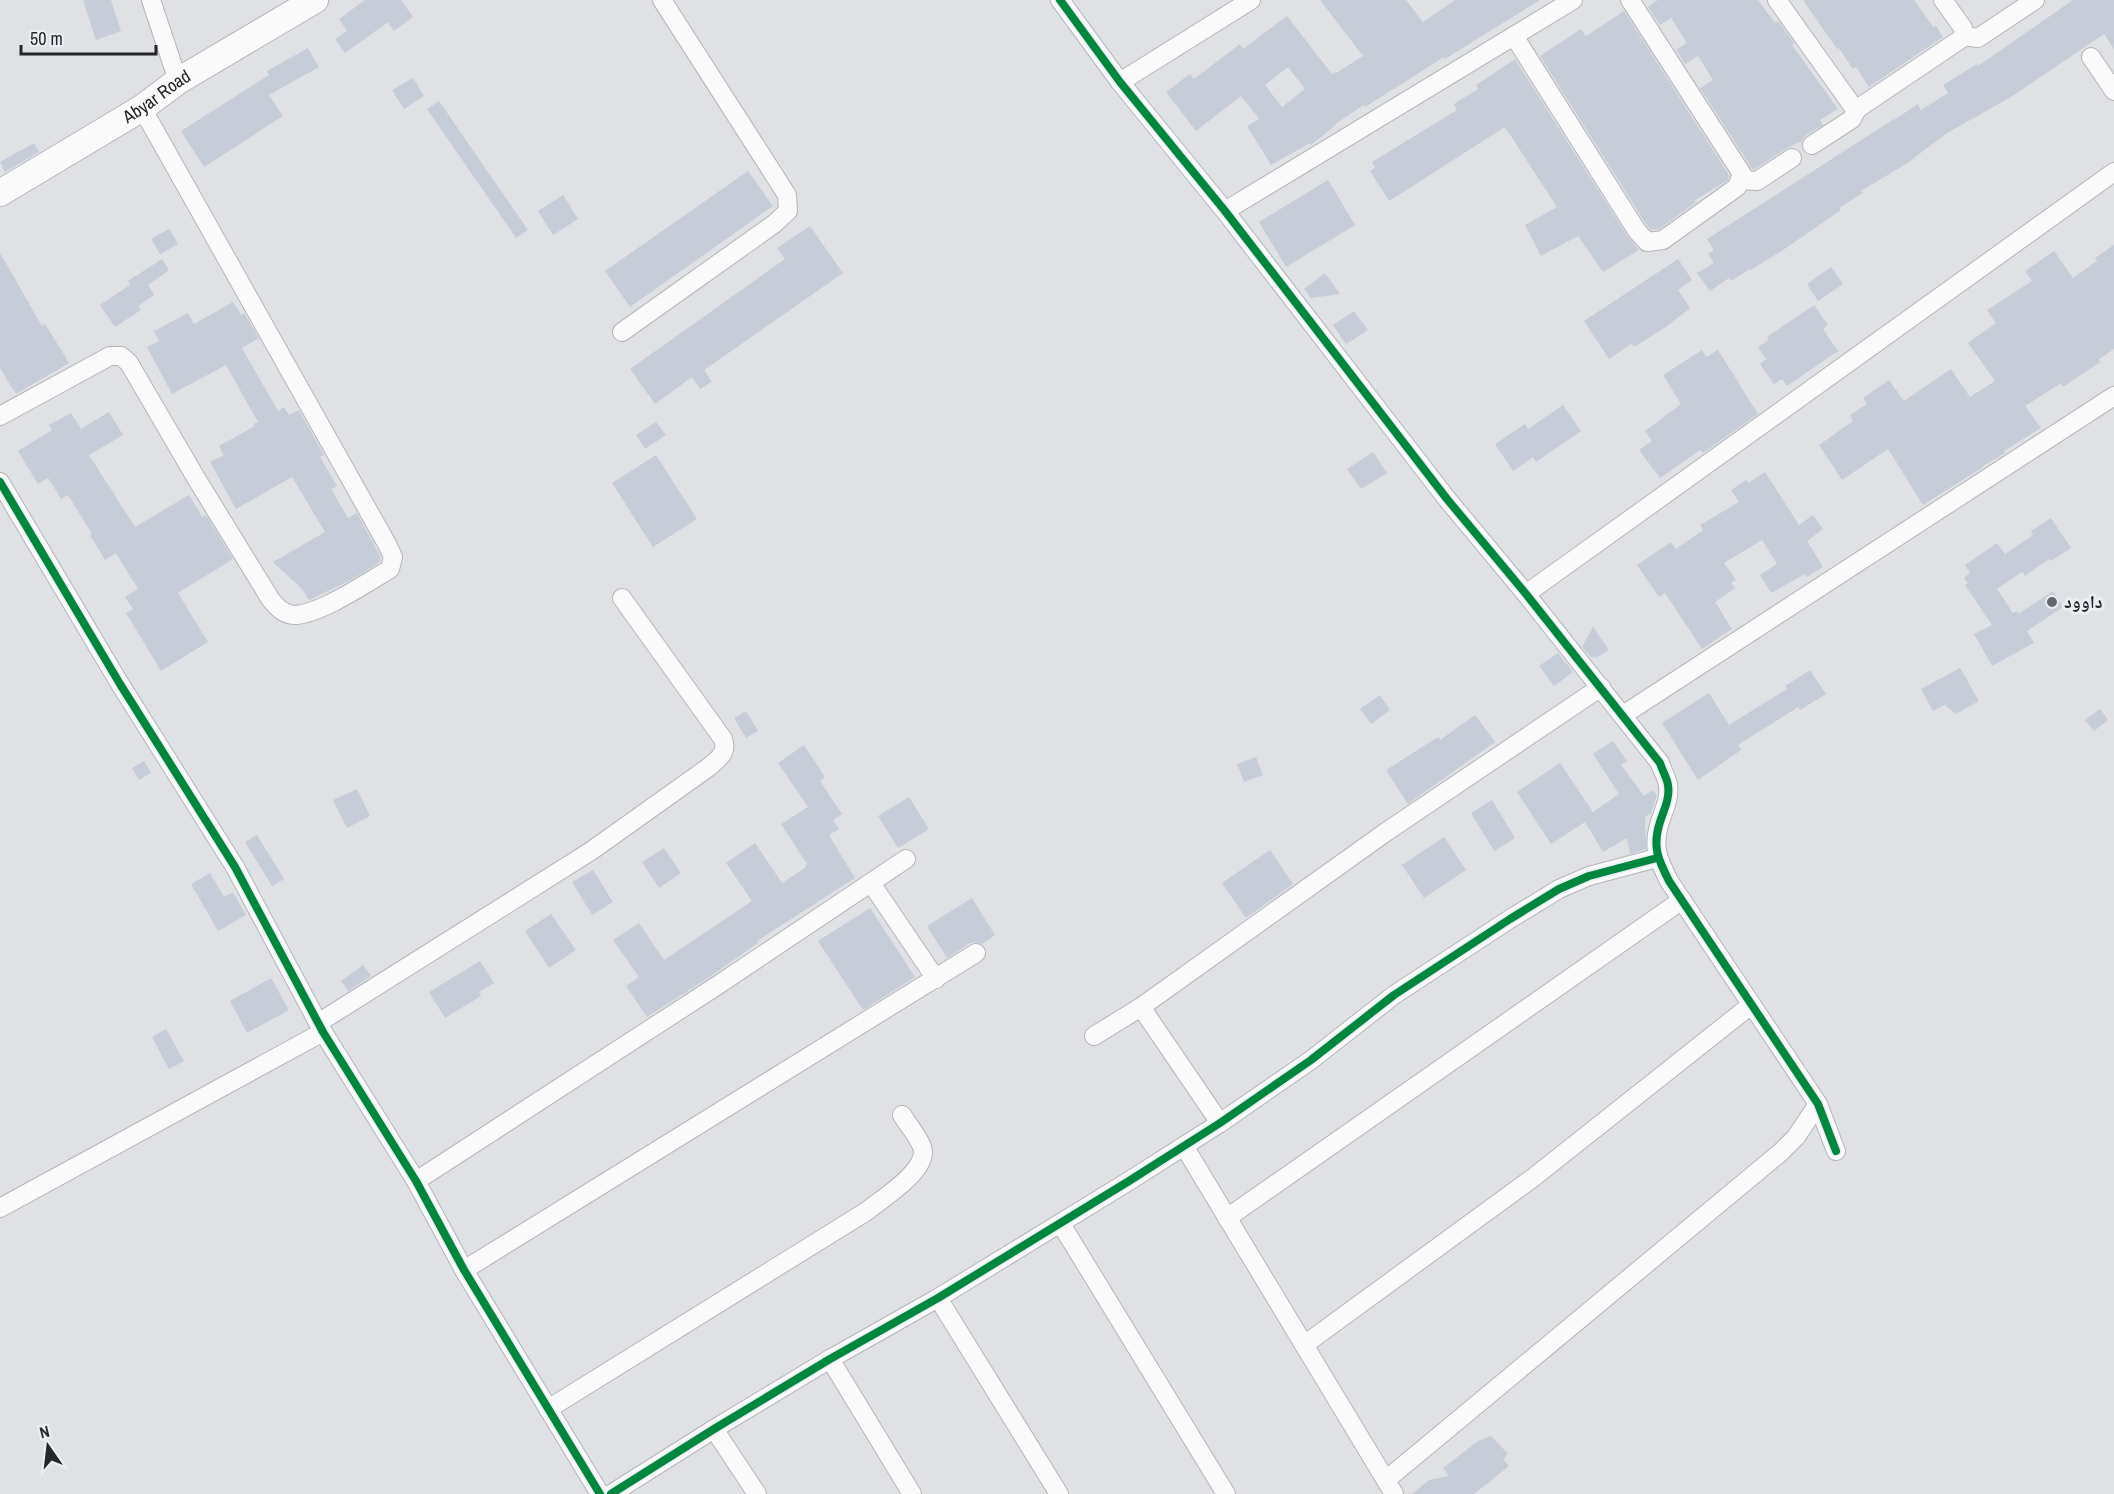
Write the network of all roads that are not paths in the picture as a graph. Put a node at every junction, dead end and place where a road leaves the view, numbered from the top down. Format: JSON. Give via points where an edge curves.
{"nodes":[{"id":1,"x":151,"y":0,"type":"edge"},
{"id":2,"x":315,"y":0,"type":"edge"},
{"id":3,"x":662,"y":0,"type":"edge"},
{"id":4,"x":1060,"y":0,"type":"edge"},
{"id":5,"x":1251,"y":0,"type":"edge"},
{"id":6,"x":1573,"y":0,"type":"edge"},
{"id":7,"x":1630,"y":0,"type":"edge"},
{"id":8,"x":1777,"y":0,"type":"edge"},
{"id":9,"x":1943,"y":0,"type":"edge"},
{"id":10,"x":2035,"y":0,"type":"edge"},
{"id":11,"x":1514,"y":36,"type":"junction"},
{"id":12,"x":1963,"y":36,"type":"junction"},
{"id":13,"x":2091,"y":57,"type":"dead end"},
{"id":14,"x":178,"y":81,"type":"junction"},
{"id":15,"x":1120,"y":82,"type":"junction"},
{"id":16,"x":2114,"y":91,"type":"edge"},
{"id":17,"x":142,"y":108,"type":"junction"},
{"id":18,"x":1857,"y":109,"type":"junction"},
{"id":19,"x":1812,"y":145,"type":"dead end"},
{"id":20,"x":1792,"y":158,"type":"dead end"},
{"id":21,"x":2114,"y":172,"type":"edge"},
{"id":22,"x":1740,"y":180,"type":"junction"},
{"id":23,"x":0,"y":193,"type":"edge"},
{"id":24,"x":1225,"y":211,"type":"junction"},
{"id":25,"x":622,"y":332,"type":"dead end"},
{"id":26,"x":2114,"y":396,"type":"edge"},
{"id":27,"x":0,"y":416,"type":"edge"},
{"id":28,"x":0,"y":482,"type":"edge"},
{"id":29,"x":1526,"y":594,"type":"junction"},
{"id":30,"x":622,"y":598,"type":"dead end"},
{"id":31,"x":1601,"y":687,"type":"junction"},
{"id":32,"x":1623,"y":715,"type":"junction"},
{"id":33,"x":1657,"y":858,"type":"junction"},
{"id":34,"x":906,"y":859,"type":"dead end"},
{"id":35,"x":871,"y":883,"type":"junction"},
{"id":36,"x":1682,"y":900,"type":"junction"},
{"id":37,"x":976,"y":953,"type":"dead end"},
{"id":38,"x":936,"y":979,"type":"junction"},
{"id":39,"x":1751,"y":1005,"type":"junction"},
{"id":40,"x":1142,"y":1006,"type":"junction"},
{"id":41,"x":321,"y":1028,"type":"junction"},
{"id":42,"x":1094,"y":1036,"type":"dead end"},
{"id":43,"x":1818,"y":1104,"type":"junction"},
{"id":44,"x":902,"y":1115,"type":"dead end"},
{"id":45,"x":1220,"y":1123,"type":"junction"},
{"id":46,"x":1184,"y":1146,"type":"junction"},
{"id":47,"x":1836,"y":1150,"type":"dead end"},
{"id":48,"x":416,"y":1181,"type":"junction"},
{"id":49,"x":0,"y":1209,"type":"edge"},
{"id":50,"x":1227,"y":1218,"type":"junction"},
{"id":51,"x":1061,"y":1224,"type":"junction"},
{"id":52,"x":464,"y":1270,"type":"junction"},
{"id":53,"x":938,"y":1298,"type":"junction"},
{"id":54,"x":1304,"y":1345,"type":"junction"},
{"id":55,"x":830,"y":1359,"type":"junction"},
{"id":56,"x":548,"y":1409,"type":"junction"},
{"id":57,"x":714,"y":1429,"type":"junction"},
{"id":58,"x":1390,"y":1487,"type":"edge"},
{"id":59,"x":600,"y":1494,"type":"edge"},
{"id":60,"x":611,"y":1494,"type":"edge"},
{"id":61,"x":757,"y":1494,"type":"edge"},
{"id":62,"x":912,"y":1494,"type":"edge"},
{"id":63,"x":1059,"y":1494,"type":"edge"},
{"id":64,"x":1226,"y":1494,"type":"edge"}],
"edges":[{"from":1,"to":14,"type":"street"},
{"from":2,"to":14,"type":"main road","name":"Abyar Road"},
{"from":3,"to":25,"type":"street","via":[[787,195],[788,211]]},
{"from":4,"to":15,"type":"street"},
{"from":5,"to":15,"type":"street"},
{"from":6,"to":11,"type":"street"},
{"from":7,"to":22,"type":"street","via":[[1742,174]]},
{"from":8,"to":18,"type":"street"},
{"from":9,"to":12,"type":"street","via":[[1963,28]]},
{"from":10,"to":12,"type":"street","via":[[1978,38]]},
{"from":11,"to":22,"type":"street","via":[[1647,242],[1663,240],[1737,187]]},
{"from":11,"to":24,"type":"street"},
{"from":12,"to":18,"type":"street"},
{"from":13,"to":16,"type":"street"},
{"from":14,"to":17,"type":"main road","name":"Abyar Road"},
{"from":15,"to":24,"type":"street"},
{"from":17,"to":23,"type":"main road","name":"Abyar Road"},
{"from":17,"to":27,"type":"street","via":[[387,544],[393,557],[390,569],[314,611],[294,615],[282,612],[196,478],[129,363],[121,356],[111,357]]},
{"from":18,"to":19,"type":"street","via":[[1852,119]]},
{"from":20,"to":22,"type":"street","via":[[1757,181]]},
{"from":21,"to":29,"type":"street"},
{"from":24,"to":29,"type":"street"},
{"from":26,"to":32,"type":"street"},
{"from":28,"to":41,"type":"street","via":[[235,867]]},
{"from":29,"to":31,"type":"street"},
{"from":30,"to":41,"type":"street","via":[[723,739],[723,754],[591,851]]},
{"from":31,"to":32,"type":"street"},
{"from":31,"to":40,"type":"street","via":[[1386,832]]},
{"from":32,"to":33,"type":"street","via":[[1660,763],[1668,785],[1667,804],[1656,841]]},
{"from":33,"to":36,"type":"street"},
{"from":33,"to":45,"type":"street","via":[[1589,876],[1559,889],[1394,995],[1311,1060]]},
{"from":34,"to":35,"type":"street"},
{"from":35,"to":38,"type":"street"},
{"from":35,"to":48,"type":"street"},
{"from":36,"to":39,"type":"street"},
{"from":36,"to":50,"type":"street"},
{"from":37,"to":38,"type":"street"},
{"from":38,"to":52,"type":"street"},
{"from":39,"to":43,"type":"street"},
{"from":39,"to":54,"type":"street","via":[[1534,1177]]},
{"from":40,"to":42,"type":"street"},
{"from":40,"to":45,"type":"street"},
{"from":41,"to":48,"type":"street"},
{"from":41,"to":49,"type":"street"},
{"from":43,"to":47,"type":"street"},
{"from":43,"to":58,"type":"street","via":[[1781,1152]]},
{"from":44,"to":56,"type":"street","via":[[923,1148],[922,1163],[909,1177],[867,1211]]},
{"from":45,"to":46,"type":"street"},
{"from":46,"to":50,"type":"street"},
{"from":46,"to":51,"type":"street"},
{"from":48,"to":52,"type":"street"},
{"from":50,"to":54,"type":"street"},
{"from":51,"to":53,"type":"street"},
{"from":51,"to":64,"type":"street"},
{"from":52,"to":56,"type":"street"},
{"from":53,"to":55,"type":"street"},
{"from":53,"to":63,"type":"street"},
{"from":54,"to":58,"type":"street"},
{"from":55,"to":57,"type":"street"},
{"from":55,"to":62,"type":"street"},
{"from":56,"to":59,"type":"street"},
{"from":57,"to":60,"type":"street"},
{"from":57,"to":61,"type":"street"}]}
